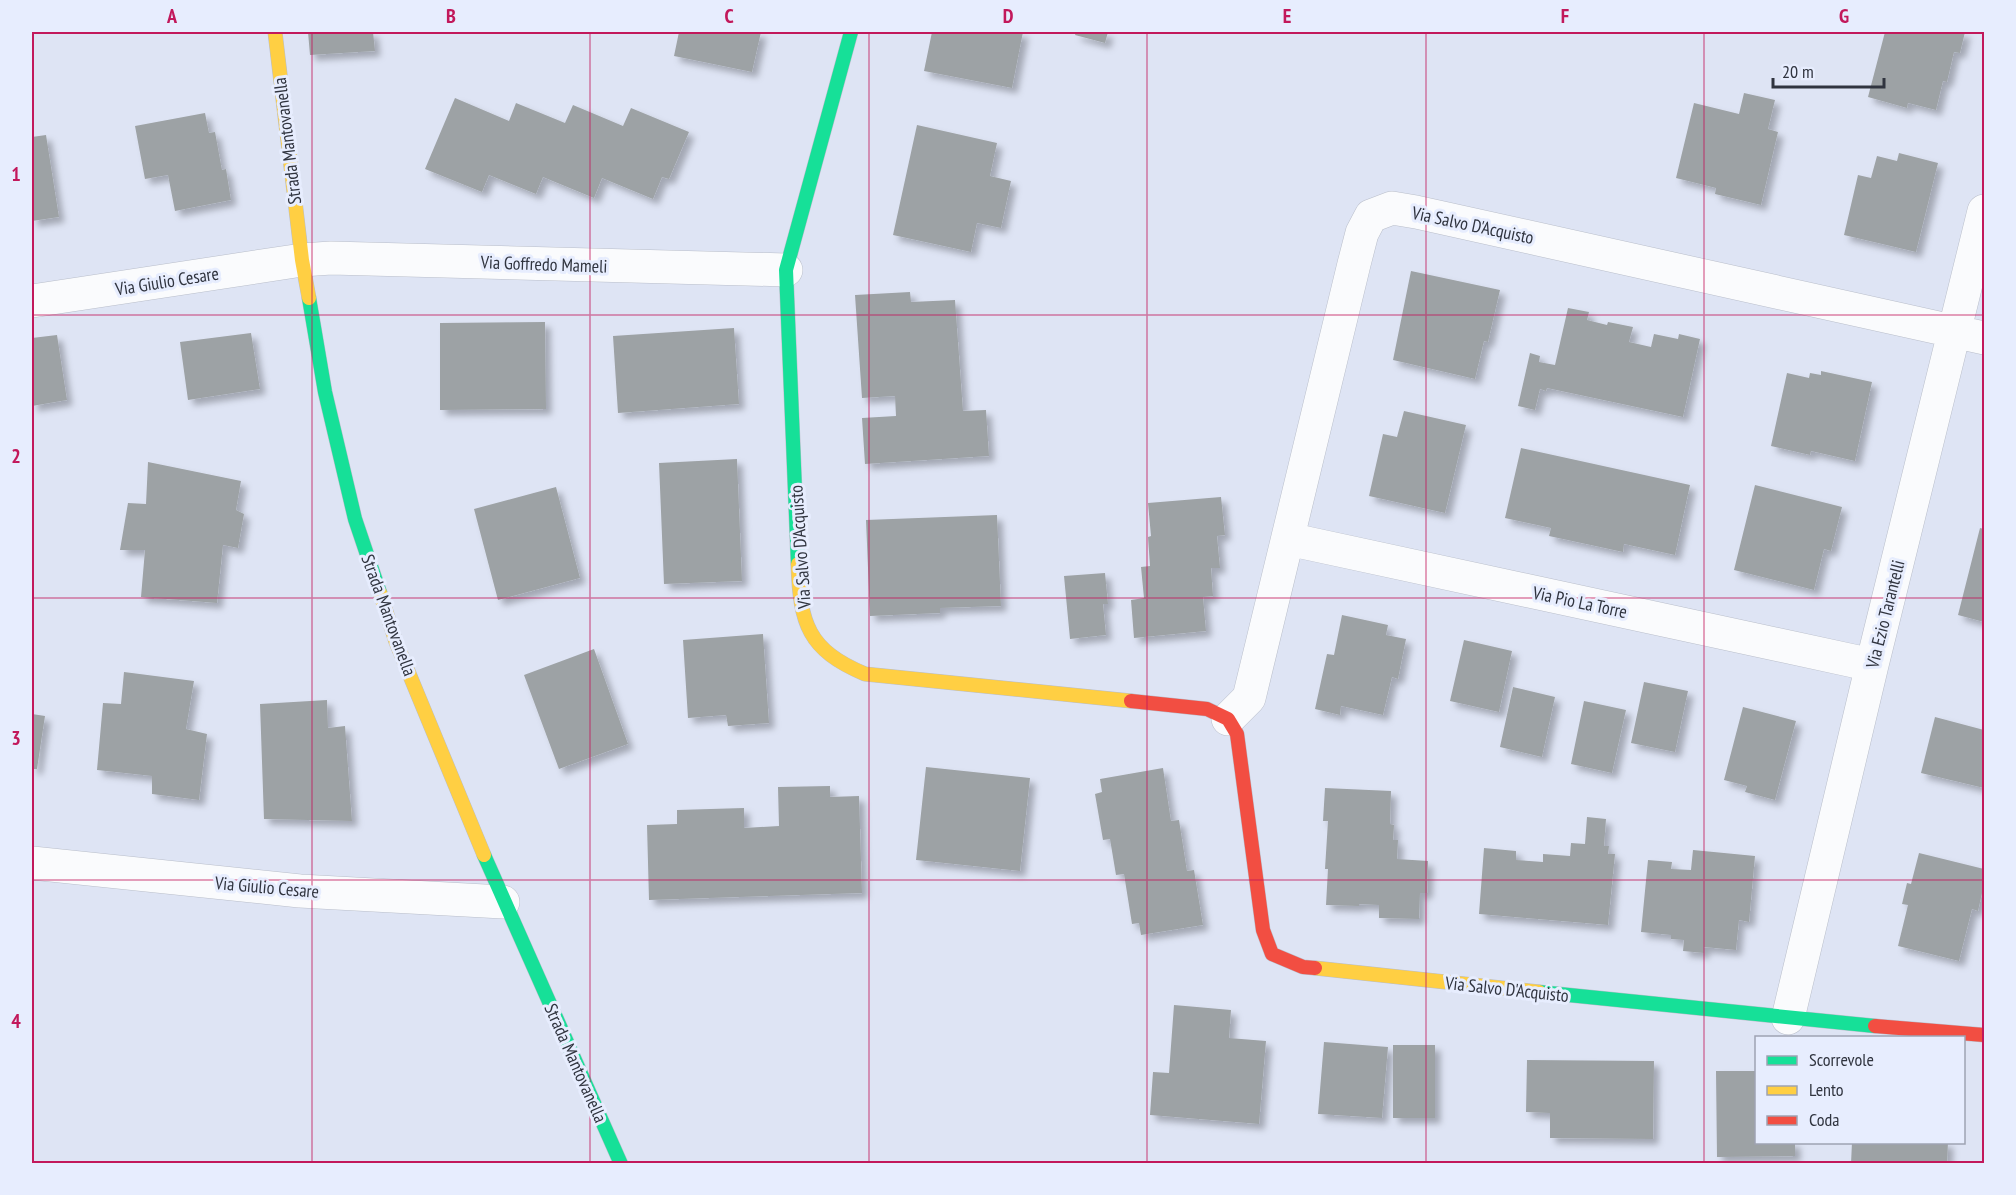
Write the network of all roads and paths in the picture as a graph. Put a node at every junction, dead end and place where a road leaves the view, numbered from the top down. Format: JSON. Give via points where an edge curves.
{"nodes":[{"id":1,"x":275,"y":32,"type":"edge"},
{"id":2,"x":851,"y":32,"type":"edge"},
{"id":3,"x":1984,"y":211,"type":"edge"},
{"id":4,"x":302,"y":260,"type":"junction"},
{"id":5,"x":786,"y":270,"type":"junction"},
{"id":6,"x":32,"y":301,"type":"edge"},
{"id":7,"x":1970,"y":335,"type":"edge"},
{"id":8,"x":1288,"y":539,"type":"junction"},
{"id":9,"x":1872,"y":665,"type":"junction"},
{"id":10,"x":1228,"y":719,"type":"junction"},
{"id":11,"x":32,"y":862,"type":"edge"},
{"id":12,"x":503,"y":902,"type":"junction"},
{"id":13,"x":1788,"y":1018,"type":"junction"},
{"id":14,"x":1984,"y":1035,"type":"edge"},
{"id":15,"x":621,"y":1164,"type":"edge"}],
"edges":[{"from":1,"to":4,"type":"street","name":"Strada Mantovanella"},
{"from":2,"to":5,"type":"street","name":"Via Salvo D'Acquisto"},
{"from":3,"to":7,"type":"street","name":"Via Ezio Tarantelli"},
{"from":4,"to":5,"type":"street","name":"Via Goffredo Mameli"},
{"from":4,"to":6,"type":"street","name":"Via Giulio Cesare"},
{"from":4,"to":12,"type":"street","name":"Strada Mantovanella","via":[[325,392],[355,519],[396,642]]},
{"from":5,"to":10,"type":"street","name":"Via Salvo D'Acquisto","via":[[799,588],[805,621],[818,646],[841,665],[865,674],[1207,709]]},
{"from":7,"to":8,"type":"street","name":"Via Salvo D'Acquisto","via":[[1392,208],[1371,216],[1362,233]]},
{"from":7,"to":9,"type":"street","name":"Via Ezio Tarantelli"},
{"from":8,"to":9,"type":"street","name":"Via Pio La Torre"},
{"from":8,"to":10,"type":"street","name":"Via Salvo D'Acquisto","via":[[1249,698]]},
{"from":9,"to":13,"type":"street","name":"Via Ezio Tarantelli"},
{"from":10,"to":13,"type":"street","name":"Via Salvo D'Acquisto","via":[[1237,734],[1263,930],[1272,954],[1303,968]]},
{"from":11,"to":12,"type":"street","name":"Via Giulio Cesare","via":[[300,891]]},
{"from":12,"to":15,"type":"street","name":"Strada Mantovanella"},
{"from":13,"to":14,"type":"street","name":"Via Salvo D'Acquisto"}]}
